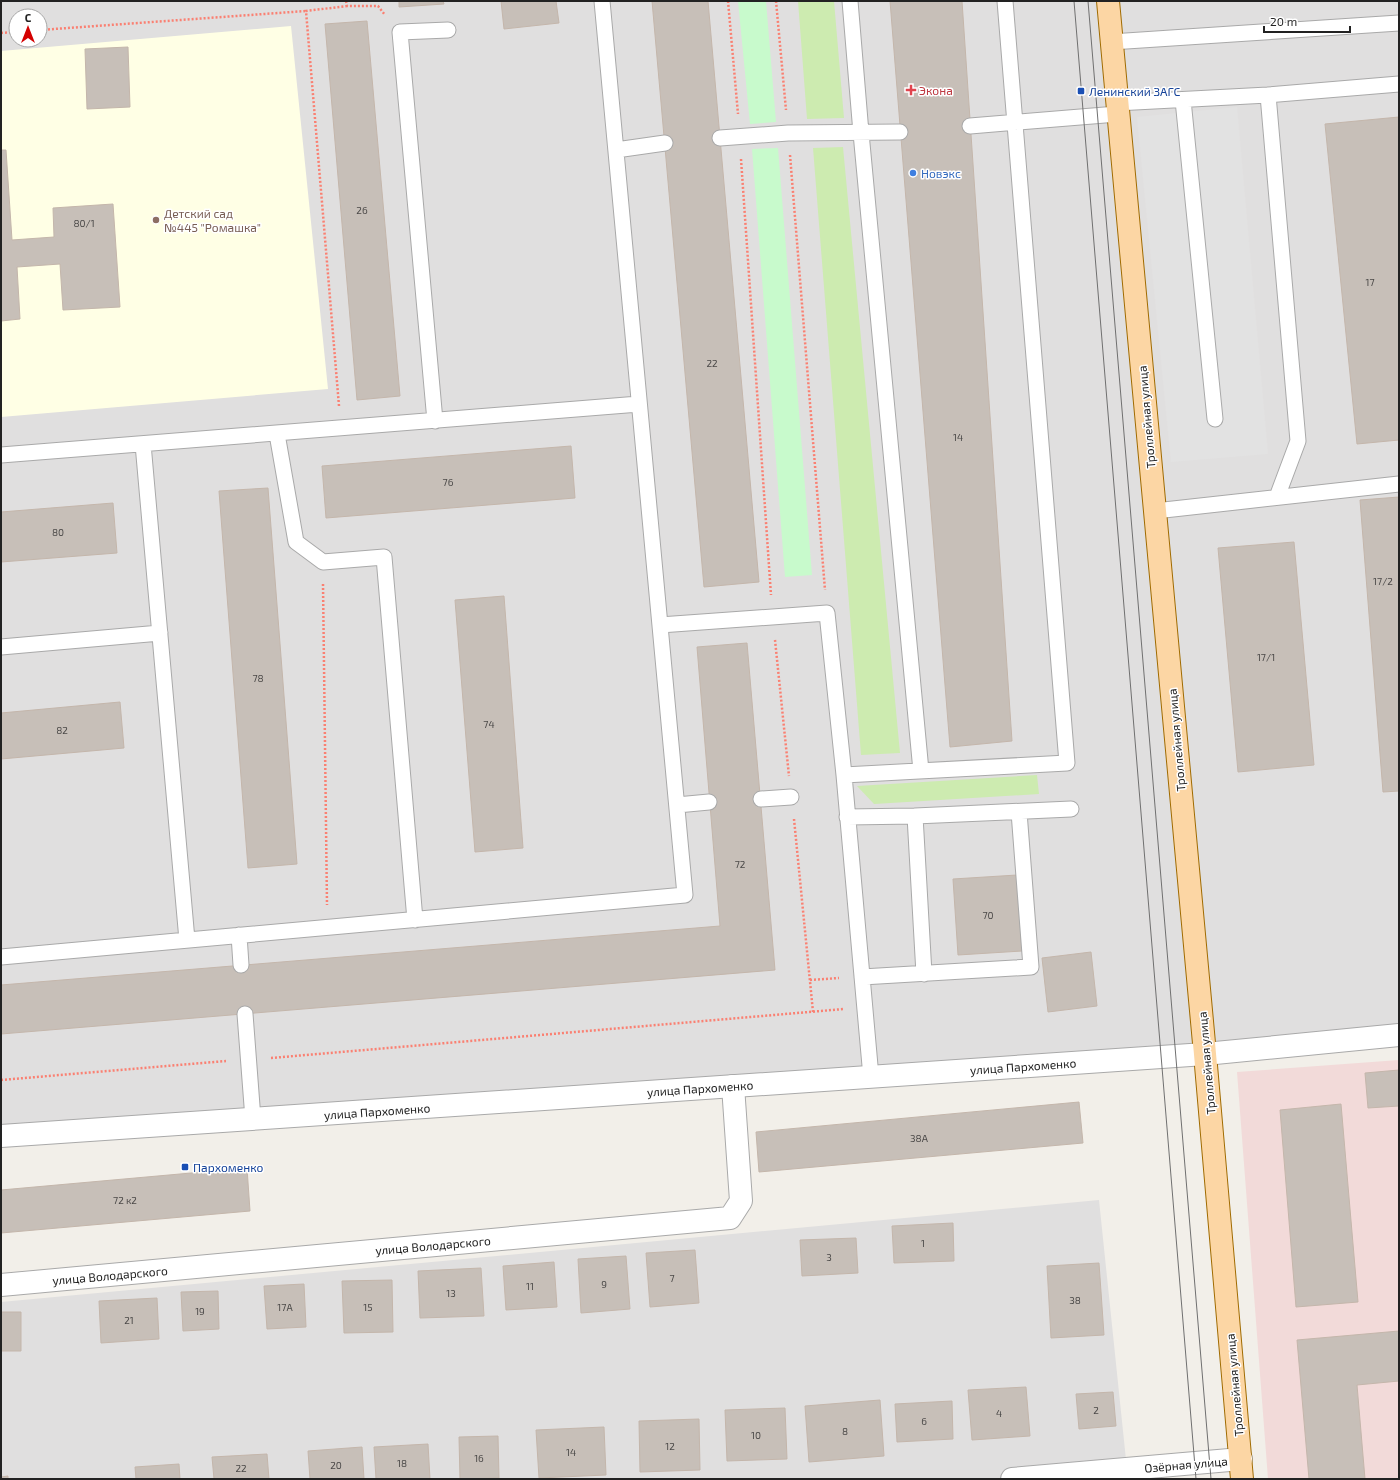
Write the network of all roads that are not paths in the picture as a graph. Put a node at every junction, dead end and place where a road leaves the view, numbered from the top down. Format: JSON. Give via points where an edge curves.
{"nodes":[{"id":1,"x":602,"y":1,"type":"edge"},
{"id":2,"x":850,"y":1,"type":"edge"},
{"id":3,"x":1005,"y":1,"type":"edge"},
{"id":4,"x":1108,"y":1,"type":"edge"},
{"id":5,"x":1399,"y":23,"type":"edge"},
{"id":6,"x":448,"y":30,"type":"dead end"},
{"id":7,"x":1111,"y":42,"type":"junction"},
{"id":8,"x":1399,"y":84,"type":"edge"},
{"id":9,"x":1268,"y":95,"type":"junction"},
{"id":10,"x":1183,"y":100,"type":"junction"},
{"id":11,"x":1117,"y":109,"type":"junction"},
{"id":12,"x":1014,"y":122,"type":"junction"},
{"id":13,"x":970,"y":126,"type":"dead end"},
{"id":14,"x":900,"y":132,"type":"dead end"},
{"id":15,"x":861,"y":133,"type":"junction"},
{"id":16,"x":720,"y":138,"type":"dead end"},
{"id":17,"x":665,"y":143,"type":"dead end"},
{"id":18,"x":616,"y":150,"type":"junction"},
{"id":19,"x":639,"y":404,"type":"junction"},
{"id":20,"x":1215,"y":419,"type":"dead end"},
{"id":21,"x":436,"y":421,"type":"junction"},
{"id":22,"x":277,"y":434,"type":"junction"},
{"id":23,"x":143,"y":444,"type":"junction"},
{"id":24,"x":1,"y":455,"type":"edge"},
{"id":25,"x":1399,"y":484,"type":"edge"},
{"id":26,"x":1277,"y":497,"type":"junction"},
{"id":27,"x":1155,"y":511,"type":"junction"},
{"id":28,"x":660,"y":625,"type":"junction"},
{"id":29,"x":160,"y":633,"type":"junction"},
{"id":30,"x":1,"y":647,"type":"edge"},
{"id":31,"x":921,"y":771,"type":"junction"},
{"id":32,"x":844,"y":775,"type":"junction"},
{"id":33,"x":792,"y":797,"type":"road end"},
{"id":34,"x":761,"y":799,"type":"dead end"},
{"id":35,"x":709,"y":802,"type":"dead end"},
{"id":36,"x":676,"y":805,"type":"junction"},
{"id":37,"x":1071,"y":809,"type":"dead end"},
{"id":38,"x":1020,"y":812,"type":"junction"},
{"id":39,"x":915,"y":816,"type":"junction"},
{"id":40,"x":847,"y":817,"type":"junction"},
{"id":41,"x":415,"y":920,"type":"junction"},
{"id":42,"x":239,"y":935,"type":"junction"},
{"id":43,"x":187,"y":940,"type":"junction"},
{"id":44,"x":1,"y":957,"type":"edge"},
{"id":45,"x":241,"y":965,"type":"dead end"},
{"id":46,"x":924,"y":974,"type":"junction"},
{"id":47,"x":862,"y":977,"type":"junction"},
{"id":48,"x":245,"y":1014,"type":"dead end"},
{"id":49,"x":1399,"y":1035,"type":"edge"},
{"id":50,"x":1205,"y":1054,"type":"junction"},
{"id":51,"x":871,"y":1077,"type":"junction"},
{"id":52,"x":734,"y":1086,"type":"junction"},
{"id":53,"x":254,"y":1119,"type":"junction"},
{"id":54,"x":1,"y":1136,"type":"edge"},
{"id":55,"x":1,"y":1285,"type":"edge"},
{"id":56,"x":1241,"y":1469,"type":"edge"},
{"id":57,"x":1012,"y":1479,"type":"edge"}],
"edges":[{"from":1,"to":18,"type":"lane"},
{"from":2,"to":15,"type":"lane"},
{"from":3,"to":12,"type":"lane"},
{"from":4,"to":7,"type":"main road","name":"Троллейная улица"},
{"from":5,"to":7,"type":"lane"},
{"from":6,"to":21,"type":"lane","via":[[400,32]]},
{"from":7,"to":11,"type":"main road","name":"Троллейная улица"},
{"from":8,"to":9,"type":"lane"},
{"from":9,"to":10,"type":"lane"},
{"from":9,"to":26,"type":"lane","via":[[1298,441]]},
{"from":10,"to":11,"type":"lane"},
{"from":10,"to":20,"type":"lane"},
{"from":11,"to":12,"type":"lane"},
{"from":11,"to":27,"type":"main road","name":"Троллейная улица"},
{"from":12,"to":13,"type":"lane"},
{"from":12,"to":31,"type":"lane","via":[[1067,763]]},
{"from":14,"to":15,"type":"lane"},
{"from":15,"to":16,"type":"lane","via":[[788,133]]},
{"from":15,"to":31,"type":"lane"},
{"from":17,"to":18,"type":"lane"},
{"from":18,"to":19,"type":"lane"},
{"from":19,"to":21,"type":"lane"},
{"from":19,"to":28,"type":"lane"},
{"from":21,"to":22,"type":"lane"},
{"from":22,"to":23,"type":"lane"},
{"from":22,"to":41,"type":"lane","via":[[296,542],[323,562],[384,558]]},
{"from":23,"to":24,"type":"lane"},
{"from":23,"to":29,"type":"lane"},
{"from":25,"to":26,"type":"lane"},
{"from":26,"to":27,"type":"lane"},
{"from":27,"to":50,"type":"main road","name":"Троллейная улица"},
{"from":28,"to":32,"type":"lane","via":[[827,613]]},
{"from":28,"to":36,"type":"lane"},
{"from":29,"to":30,"type":"lane"},
{"from":29,"to":43,"type":"lane"},
{"from":31,"to":32,"type":"lane"},
{"from":32,"to":40,"type":"lane"},
{"from":33,"to":34,"type":"lane"},
{"from":35,"to":36,"type":"lane"},
{"from":36,"to":41,"type":"lane","via":[[685,895]]},
{"from":37,"to":38,"type":"lane"},
{"from":38,"to":39,"type":"lane"},
{"from":38,"to":46,"type":"lane","via":[[1031,967]]},
{"from":39,"to":40,"type":"lane"},
{"from":39,"to":46,"type":"lane"},
{"from":40,"to":47,"type":"lane"},
{"from":41,"to":42,"type":"lane"},
{"from":42,"to":43,"type":"lane"},
{"from":42,"to":45,"type":"lane"},
{"from":43,"to":44,"type":"lane"},
{"from":46,"to":47,"type":"lane"},
{"from":47,"to":51,"type":"lane"},
{"from":48,"to":53,"type":"lane"},
{"from":49,"to":50,"type":"street","name":"улица Пархоменко"},
{"from":50,"to":51,"type":"street","name":"улица Пархоменко"},
{"from":50,"to":56,"type":"main road","name":"Троллейная улица"},
{"from":51,"to":52,"type":"street","name":"улица Пархоменко"},
{"from":52,"to":53,"type":"street","name":"улица Пархоменко"},
{"from":52,"to":55,"type":"street","name":"улица Володарского","via":[[741,1201],[730,1218]]},
{"from":53,"to":54,"type":"street","name":"улица Пархоменко"},
{"from":56,"to":57,"type":"street","name":"Озёрная улица"}]}
